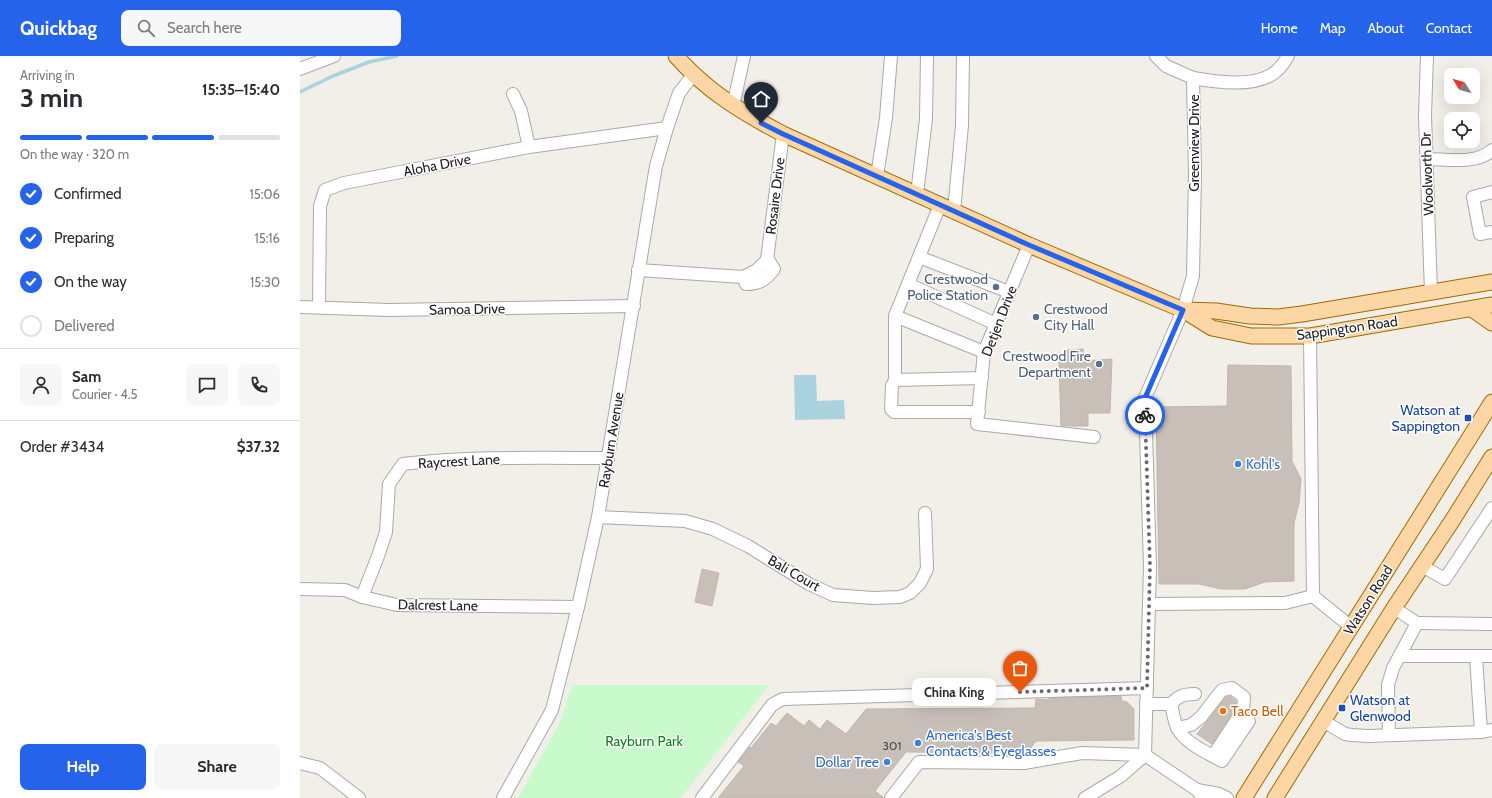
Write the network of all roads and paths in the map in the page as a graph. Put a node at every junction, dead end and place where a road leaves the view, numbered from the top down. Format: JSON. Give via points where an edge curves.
{"nodes":[{"id":1,"x":334,"y":56,"type":"edge"},
{"id":2,"x":676,"y":56,"type":"edge"},
{"id":3,"x":744,"y":56,"type":"edge"},
{"id":4,"x":891,"y":56,"type":"edge"},
{"id":5,"x":927,"y":56,"type":"edge"},
{"id":6,"x":963,"y":56,"type":"edge"},
{"id":7,"x":1156,"y":56,"type":"edge"},
{"id":8,"x":1288,"y":56,"type":"edge"},
{"id":9,"x":1427,"y":56,"type":"edge"},
{"id":10,"x":300,"y":69,"type":"edge"},
{"id":11,"x":693,"y":75,"type":"junction"},
{"id":12,"x":1193,"y":78,"type":"junction"},
{"id":13,"x":513,"y":94,"type":"dead end"},
{"id":14,"x":733,"y":106,"type":"junction"},
{"id":15,"x":667,"y":128,"type":"junction"},
{"id":16,"x":783,"y":134,"type":"junction"},
{"id":17,"x":529,"y":147,"type":"junction"},
{"id":18,"x":1492,"y":150,"type":"edge"},
{"id":19,"x":1426,"y":158,"type":"junction"},
{"id":20,"x":877,"y":176,"type":"junction"},
{"id":21,"x":1492,"y":192,"type":"edge"},
{"id":22,"x":917,"y":194,"type":"junction"},
{"id":23,"x":940,"y":204,"type":"junction"},
{"id":24,"x":954,"y":211,"type":"junction"},
{"id":25,"x":1492,"y":232,"type":"edge"},
{"id":26,"x":1029,"y":245,"type":"junction"},
{"id":27,"x":919,"y":257,"type":"junction"},
{"id":28,"x":638,"y":270,"type":"junction"},
{"id":29,"x":1492,"y":282,"type":"edge"},
{"id":30,"x":908,"y":284,"type":"junction"},
{"id":31,"x":1010,"y":292,"type":"junction"},
{"id":32,"x":1428,"y":293,"type":"junction"},
{"id":33,"x":634,"y":306,"type":"junction"},
{"id":34,"x":1492,"y":306,"type":"edge"},
{"id":35,"x":300,"y":307,"type":"edge"},
{"id":36,"x":319,"y":307,"type":"junction"},
{"id":37,"x":1472,"y":308,"type":"junction"},
{"id":38,"x":1183,"y":310,"type":"junction"},
{"id":39,"x":895,"y":316,"type":"junction"},
{"id":40,"x":1429,"y":316,"type":"junction"},
{"id":41,"x":1492,"y":323,"type":"edge"},
{"id":42,"x":996,"y":324,"type":"junction"},
{"id":43,"x":1310,"y":336,"type":"junction"},
{"id":44,"x":984,"y":352,"type":"junction"},
{"id":45,"x":982,"y":378,"type":"junction"},
{"id":46,"x":895,"y":380,"type":"junction"},
{"id":47,"x":1492,"y":402,"type":"edge"},
{"id":48,"x":978,"y":418,"type":"junction"},
{"id":49,"x":1094,"y":437,"type":"dead end"},
{"id":50,"x":1492,"y":457,"type":"edge"},
{"id":51,"x":608,"y":458,"type":"junction"},
{"id":52,"x":1488,"y":473,"type":"edge"},
{"id":53,"x":1492,"y":508,"type":"edge"},
{"id":54,"x":925,"y":513,"type":"dead end"},
{"id":55,"x":598,"y":517,"type":"junction"},
{"id":56,"x":1422,"y":566,"type":"junction"},
{"id":57,"x":300,"y":590,"type":"edge"},
{"id":58,"x":1313,"y":596,"type":"junction"},
{"id":59,"x":362,"y":597,"type":"junction"},
{"id":60,"x":1149,"y":604,"type":"junction"},
{"id":61,"x":578,"y":607,"type":"junction"},
{"id":62,"x":1394,"y":608,"type":"junction"},
{"id":63,"x":1417,"y":623,"type":"junction"},
{"id":64,"x":1492,"y":624,"type":"edge"},
{"id":65,"x":1351,"y":627,"type":"junction"},
{"id":66,"x":1400,"y":656,"type":"junction"},
{"id":67,"x":1476,"y":656,"type":"junction"},
{"id":68,"x":1492,"y":656,"type":"edge"},
{"id":69,"x":1147,"y":688,"type":"junction"},
{"id":70,"x":1195,"y":694,"type":"dead end"},
{"id":71,"x":1146,"y":704,"type":"junction"},
{"id":72,"x":1171,"y":704,"type":"junction"},
{"id":73,"x":1250,"y":721,"type":"dead end"},
{"id":74,"x":1323,"y":721,"type":"junction"},
{"id":75,"x":1177,"y":728,"type":"junction"},
{"id":76,"x":1487,"y":731,"type":"edge"},
{"id":77,"x":1389,"y":735,"type":"junction"},
{"id":78,"x":1145,"y":755,"type":"junction"},
{"id":79,"x":1213,"y":756,"type":"junction"},
{"id":80,"x":300,"y":763,"type":"edge"},
{"id":81,"x":1200,"y":794,"type":"edge"},
{"id":82,"x":359,"y":798,"type":"edge"},
{"id":83,"x":503,"y":798,"type":"edge"},
{"id":84,"x":702,"y":798,"type":"edge"},
{"id":85,"x":892,"y":798,"type":"edge"},
{"id":86,"x":1085,"y":798,"type":"edge"},
{"id":87,"x":1227,"y":798,"type":"edge"},
{"id":88,"x":1244,"y":798,"type":"edge"},
{"id":89,"x":1275,"y":798,"type":"edge"}],
"edges":[{"from":1,"to":10,"type":"street"},
{"from":2,"to":11,"type":"main road","name":"Sappington Road"},
{"from":3,"to":14,"type":"street"},
{"from":4,"to":20,"type":"street","via":[[886,118]]},
{"from":5,"to":22,"type":"street","via":[[926,119]]},
{"from":6,"to":24,"type":"street","via":[[962,125]]},
{"from":7,"to":12,"type":"street","via":[[1166,66]]},
{"from":8,"to":12,"type":"street","name":"Greenview Drive","via":[[1272,74],[1259,80],[1220,82]]},
{"from":9,"to":19,"type":"street","name":"Woolworth Dr"},
{"from":11,"to":14,"type":"main road","name":"Sappington Road"},
{"from":11,"to":15,"type":"street","name":"Rayburn Avenue","via":[[679,93]]},
{"from":12,"to":38,"type":"street","name":"Greenview Drive","via":[[1193,276]]},
{"from":13,"to":17,"type":"street","via":[[521,111]]},
{"from":14,"to":16,"type":"main road","name":"Sappington Road"},
{"from":15,"to":17,"type":"street","name":"Aloha Drive"},
{"from":15,"to":28,"type":"street","name":"Rayburn Avenue","via":[[656,166]]},
{"from":16,"to":20,"type":"main road","name":"Sappington Road"},
{"from":16,"to":28,"type":"street","name":"Rosaire Drive","via":[[767,260],[757,270],[743,277]]},
{"from":17,"to":36,"type":"street","name":"Aloha Drive","via":[[344,183],[325,190],[320,206]]},
{"from":18,"to":19,"type":"street","via":[[1484,156],[1470,159]]},
{"from":19,"to":32,"type":"street","name":"Woolworth Dr"},
{"from":20,"to":22,"type":"main road","name":"Sappington Road"},
{"from":21,"to":25,"type":"street","via":[[1473,197],[1480,234]]},
{"from":22,"to":23,"type":"main road","name":"Sappington Road"},
{"from":23,"to":24,"type":"main road","name":"Sappington Road"},
{"from":23,"to":27,"type":"street"},
{"from":24,"to":26,"type":"main road","name":"Sappington Road"},
{"from":26,"to":31,"type":"street","name":"Detjen Drive"},
{"from":26,"to":38,"type":"main road","name":"Sappington Road"},
{"from":27,"to":30,"type":"street"},
{"from":27,"to":31,"type":"street"},
{"from":28,"to":33,"type":"street","name":"Rayburn Avenue"},
{"from":29,"to":32,"type":"main road","name":"Sappington Road"},
{"from":30,"to":39,"type":"street"},
{"from":30,"to":42,"type":"street"},
{"from":31,"to":42,"type":"street","name":"Detjen Drive"},
{"from":32,"to":38,"type":"main road","name":"Sappington Road","via":[[1278,317]]},
{"from":32,"to":40,"type":"main road"},
{"from":33,"to":36,"type":"street","name":"Samoa Drive","via":[[389,310]]},
{"from":33,"to":51,"type":"street","name":"Rayburn Avenue"},
{"from":34,"to":37,"type":"main road","name":"Sappington Road"},
{"from":35,"to":36,"type":"street","name":"Samoa Drive"},
{"from":37,"to":40,"type":"main road","name":"Sappington Road"},
{"from":37,"to":41,"type":"main road"},
{"from":38,"to":43,"type":"main road","name":"Sappington Road","via":[[1212,328],[1251,336]]},
{"from":38,"to":60,"type":"street","name":"Greenview Drive","via":[[1145,398]]},
{"from":39,"to":44,"type":"street"},
{"from":39,"to":46,"type":"street"},
{"from":40,"to":43,"type":"main road","name":"Sappington Road"},
{"from":42,"to":44,"type":"street","name":"Detjen Drive"},
{"from":43,"to":58,"type":"street"},
{"from":44,"to":45,"type":"street","name":"Detjen Drive"},
{"from":45,"to":46,"type":"street"},
{"from":45,"to":48,"type":"street","name":"Detjen Drive"},
{"from":46,"to":48,"type":"street","via":[[892,386],[891,409],[894,412]]},
{"from":47,"to":65,"type":"main road","name":"Watson Road"},
{"from":48,"to":49,"type":"street"},
{"from":50,"to":52,"type":"main road","name":"Watson Road"},
{"from":51,"to":55,"type":"street","name":"Rayburn Avenue"},
{"from":51,"to":59,"type":"street","name":"Raycrest Lane","via":[[486,459],[403,464],[389,484],[386,532]]},
{"from":52,"to":56,"type":"main road","name":"Watson Road"},
{"from":53,"to":56,"type":"street","via":[[1445,579]]},
{"from":54,"to":55,"type":"street","name":"Bali Court","via":[[927,569],[920,583],[910,593],[900,597],[873,598],[834,595],[809,584],[748,546],[713,529],[685,521]]},
{"from":55,"to":61,"type":"street","name":"Rayburn Avenue"},
{"from":56,"to":62,"type":"main road","name":"Watson Road"},
{"from":57,"to":59,"type":"street","name":"Dalcrest Lane","via":[[345,590]]},
{"from":58,"to":60,"type":"street","via":[[1285,603]]},
{"from":58,"to":65,"type":"street"},
{"from":59,"to":61,"type":"street","name":"Dalcrest Lane","via":[[397,605]]},
{"from":60,"to":69,"type":"street","name":"Greenview Drive"},
{"from":61,"to":83,"type":"street","name":"Rayburn Avenue","via":[[552,710]]},
{"from":62,"to":63,"type":"street"},
{"from":62,"to":74,"type":"main road","name":"Watson Road"},
{"from":63,"to":64,"type":"street"},
{"from":63,"to":66,"type":"street"},
{"from":65,"to":88,"type":"main road","name":"Watson Road"},
{"from":66,"to":67,"type":"street"},
{"from":66,"to":77,"type":"street","via":[[1388,685]]},
{"from":67,"to":68,"type":"street"},
{"from":67,"to":76,"type":"street"},
{"from":69,"to":71,"type":"street","name":"Greenview Drive"},
{"from":69,"to":84,"type":"street","via":[[783,700],[772,705]]},
{"from":70,"to":72,"type":"street","via":[[1183,694]]},
{"from":71,"to":72,"type":"street"},
{"from":71,"to":78,"type":"street","name":"Greenview Drive"},
{"from":72,"to":75,"type":"street"},
{"from":73,"to":79,"type":"street","via":[[1222,762]]},
{"from":74,"to":77,"type":"street","via":[[1345,734]]},
{"from":74,"to":89,"type":"main road","name":"Watson Road"},
{"from":75,"to":79,"type":"street","via":[[1192,743]]},
{"from":75,"to":79,"type":"street","via":[[1191,725],[1201,717],[1222,690],[1232,688],[1244,697],[1243,710]]},
{"from":76,"to":77,"type":"street"},
{"from":78,"to":81,"type":"street"},
{"from":78,"to":85,"type":"street","via":[[1082,753],[1024,763],[919,762]]},
{"from":78,"to":86,"type":"street","via":[[1121,776]]},
{"from":80,"to":82,"type":"street","via":[[320,768]]},
{"from":81,"to":87,"type":"street","via":[[1219,794]]}]}
